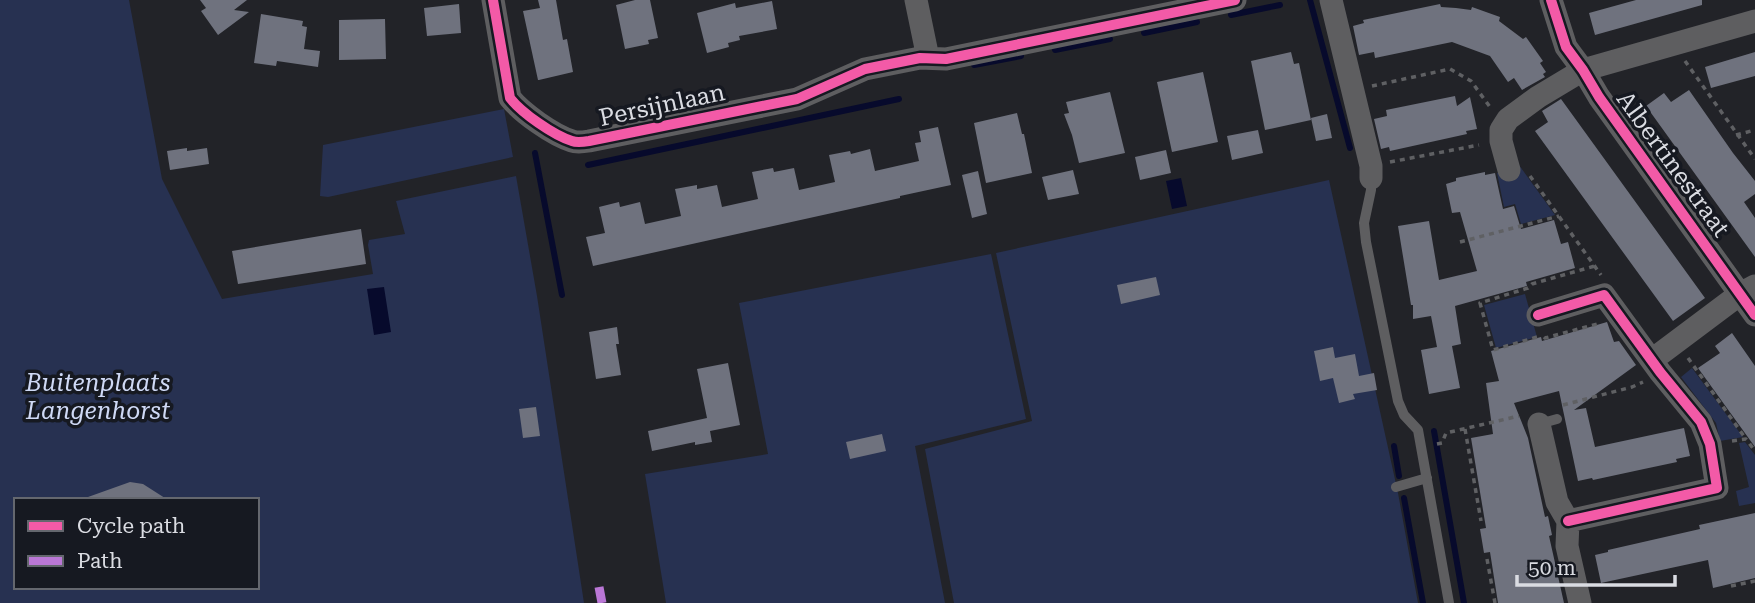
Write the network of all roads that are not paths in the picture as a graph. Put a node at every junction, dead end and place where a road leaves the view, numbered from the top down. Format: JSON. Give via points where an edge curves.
{"nodes":[{"id":1,"x":493,"y":0,"type":"edge"},
{"id":2,"x":916,"y":0,"type":"edge"},
{"id":3,"x":1235,"y":0,"type":"edge"},
{"id":4,"x":1331,"y":0,"type":"edge"},
{"id":5,"x":1551,"y":0,"type":"edge"},
{"id":6,"x":1755,"y":21,"type":"edge"},
{"id":7,"x":928,"y":58,"type":"junction"},
{"id":8,"x":1583,"y":69,"type":"junction"},
{"id":9,"x":1509,"y":170,"type":"road end"},
{"id":10,"x":1371,"y":172,"type":"joint"},
{"id":11,"x":1748,"y":290,"type":"edge"},
{"id":12,"x":1538,"y":315,"type":"dead end"},
{"id":13,"x":1755,"y":315,"type":"edge"},
{"id":14,"x":1656,"y":366,"type":"junction"},
{"id":15,"x":1545,"y":416,"type":"road end"},
{"id":16,"x":1427,"y":478,"type":"junction"},
{"id":17,"x":1396,"y":487,"type":"dead end"},
{"id":18,"x":1568,"y":521,"type":"junction"},
{"id":19,"x":1449,"y":603,"type":"edge"},
{"id":20,"x":1580,"y":603,"type":"edge"}],
"edges":[{"from":1,"to":7,"type":"street","name":"Persijnlaan","via":[[510,98],[575,142],[797,99],[865,69]]},
{"from":2,"to":7,"type":"street"},
{"from":3,"to":7,"type":"street","name":"Persijnlaan","via":[[946,59]]},
{"from":4,"to":10,"type":"street"},
{"from":5,"to":8,"type":"street","name":"Albertinestraat","via":[[1566,47]]},
{"from":6,"to":8,"type":"street"},
{"from":8,"to":9,"type":"street","via":[[1508,119],[1502,133]]},
{"from":8,"to":11,"type":"street","name":"Albertinestraat","via":[[1599,97]]},
{"from":10,"to":16,"type":"lane","via":[[1366,243],[1398,401],[1418,430]]},
{"from":11,"to":13,"type":"street","name":"Albertinestraat"},
{"from":11,"to":14,"type":"street","via":[[1676,342]]},
{"from":12,"to":14,"type":"street","via":[[1604,295]]},
{"from":14,"to":18,"type":"street","via":[[1701,422],[1710,444],[1717,488]]},
{"from":15,"to":18,"type":"street","via":[[1557,502]]},
{"from":16,"to":17,"type":"lane"},
{"from":16,"to":19,"type":"lane"},
{"from":18,"to":20,"type":"street","via":[[1567,546]]}]}
